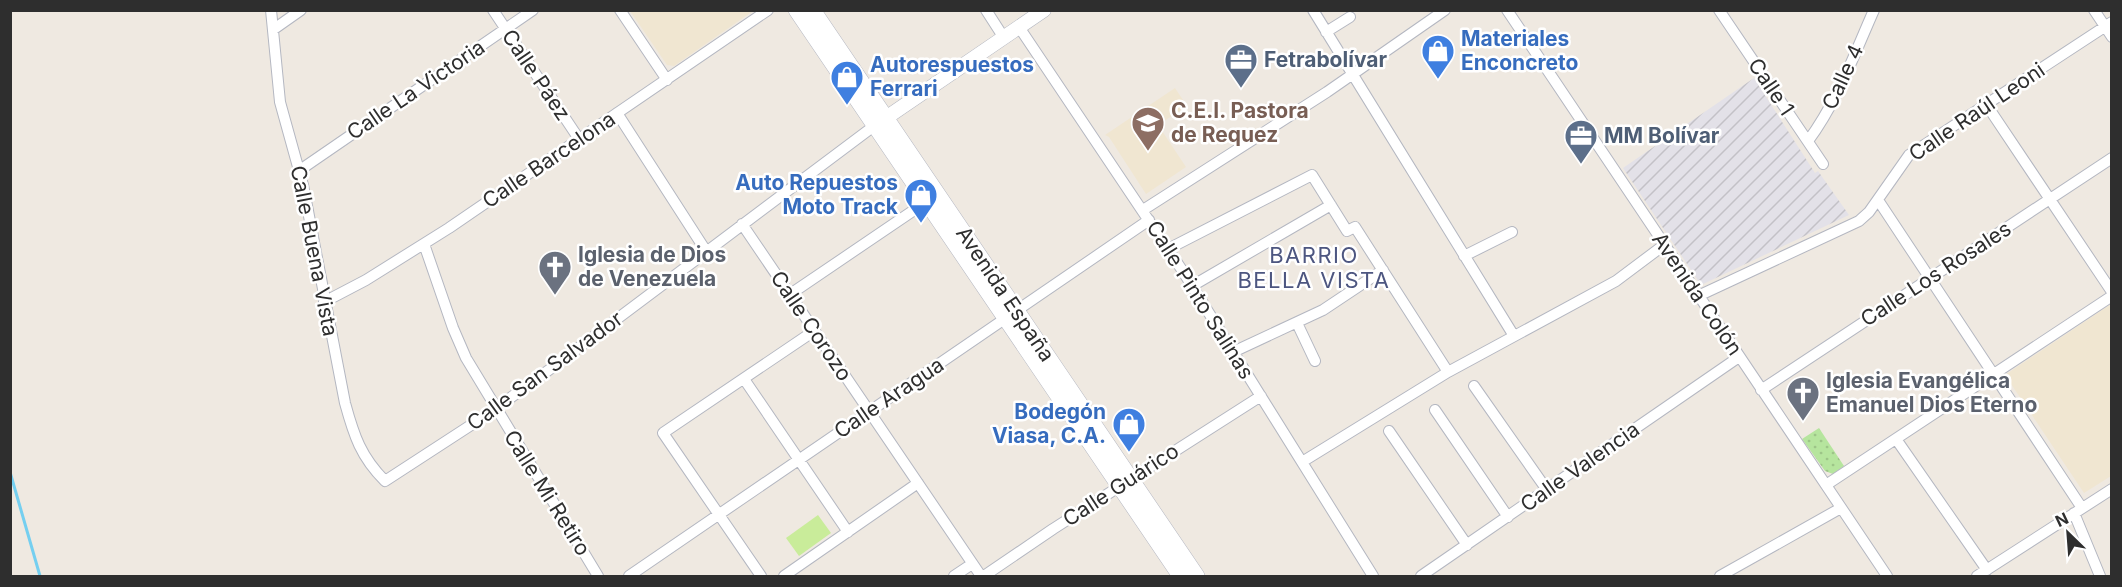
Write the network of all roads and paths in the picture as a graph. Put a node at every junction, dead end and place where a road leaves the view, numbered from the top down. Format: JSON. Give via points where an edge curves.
{"nodes":[{"id":1,"x":271,"y":10,"type":"edge"},
{"id":2,"x":301,"y":10,"type":"edge"},
{"id":3,"x":493,"y":10,"type":"edge"},
{"id":4,"x":533,"y":10,"type":"edge"},
{"id":5,"x":620,"y":10,"type":"edge"},
{"id":6,"x":768,"y":10,"type":"edge"},
{"id":7,"x":796,"y":10,"type":"edge"},
{"id":8,"x":813,"y":10,"type":"edge"},
{"id":9,"x":986,"y":10,"type":"edge"},
{"id":10,"x":1044,"y":10,"type":"edge"},
{"id":11,"x":1313,"y":10,"type":"edge"},
{"id":12,"x":1445,"y":10,"type":"edge"},
{"id":13,"x":1507,"y":10,"type":"edge"},
{"id":14,"x":1719,"y":10,"type":"edge"},
{"id":15,"x":1874,"y":10,"type":"edge"},
{"id":16,"x":2094,"y":10,"type":"edge"},
{"id":17,"x":1350,"y":17,"type":"dead end"},
{"id":18,"x":2108,"y":24,"type":"edge"},
{"id":19,"x":1019,"y":27,"type":"junction"},
{"id":20,"x":274,"y":29,"type":"junction"},
{"id":21,"x":505,"y":29,"type":"junction"},
{"id":22,"x":1326,"y":32,"type":"junction"},
{"id":23,"x":2112,"y":37,"type":"edge"},
{"id":24,"x":1004,"y":38,"type":"junction"},
{"id":25,"x":1352,"y":74,"type":"junction"},
{"id":26,"x":667,"y":80,"type":"junction"},
{"id":27,"x":1986,"y":104,"type":"junction"},
{"id":28,"x":617,"y":113,"type":"junction"},
{"id":29,"x":880,"y":122,"type":"junction"},
{"id":30,"x":579,"y":140,"type":"junction"},
{"id":31,"x":1808,"y":141,"type":"junction"},
{"id":32,"x":2112,"y":158,"type":"edge"},
{"id":33,"x":1823,"y":164,"type":"dead end"},
{"id":34,"x":300,"y":170,"type":"junction"},
{"id":35,"x":2050,"y":199,"type":"junction"},
{"id":36,"x":1878,"y":200,"type":"junction"},
{"id":37,"x":926,"y":202,"type":"junction"},
{"id":38,"x":1331,"y":205,"type":"junction"},
{"id":39,"x":1146,"y":215,"type":"junction"},
{"id":40,"x":742,"y":224,"type":"junction"},
{"id":41,"x":1512,"y":232,"type":"dead end"},
{"id":42,"x":424,"y":244,"type":"junction"},
{"id":43,"x":1664,"y":245,"type":"junction"},
{"id":44,"x":1168,"y":249,"type":"junction"},
{"id":45,"x":706,"y":251,"type":"junction"},
{"id":46,"x":1464,"y":256,"type":"junction"},
{"id":47,"x":1383,"y":270,"type":"junction"},
{"id":48,"x":1930,"y":278,"type":"junction"},
{"id":49,"x":1192,"y":286,"type":"junction"},
{"id":50,"x":2112,"y":294,"type":"edge"},
{"id":51,"x":789,"y":295,"type":"junction"},
{"id":52,"x":1698,"y":296,"type":"junction"},
{"id":53,"x":324,"y":302,"type":"junction"},
{"id":54,"x":1011,"y":315,"type":"junction"},
{"id":55,"x":1297,"y":323,"type":"junction"},
{"id":56,"x":814,"y":332,"type":"junction"},
{"id":57,"x":1514,"y":336,"type":"junction"},
{"id":58,"x":1233,"y":352,"type":"junction"},
{"id":59,"x":1739,"y":357,"type":"junction"},
{"id":60,"x":1315,"y":361,"type":"dead end"},
{"id":61,"x":1448,"y":372,"type":"junction"},
{"id":62,"x":1993,"y":375,"type":"junction"},
{"id":63,"x":744,"y":379,"type":"junction"},
{"id":64,"x":1474,"y":386,"type":"dead end"},
{"id":65,"x":1761,"y":390,"type":"junction"},
{"id":66,"x":1261,"y":396,"type":"junction"},
{"id":67,"x":495,"y":409,"type":"junction"},
{"id":68,"x":1435,"y":410,"type":"dead end"},
{"id":69,"x":868,"y":412,"type":"junction"},
{"id":70,"x":1389,"y":431,"type":"dead end"},
{"id":71,"x":1896,"y":439,"type":"junction"},
{"id":72,"x":798,"y":460,"type":"junction"},
{"id":73,"x":1302,"y":462,"type":"junction"},
{"id":74,"x":386,"y":481,"type":"joint"},
{"id":75,"x":918,"y":483,"type":"junction"},
{"id":76,"x":1125,"y":483,"type":"junction"},
{"id":77,"x":1826,"y":485,"type":"junction"},
{"id":78,"x":1547,"y":489,"type":"junction"},
{"id":79,"x":2112,"y":489,"type":"edge"},
{"id":80,"x":1841,"y":508,"type":"junction"},
{"id":81,"x":2078,"y":511,"type":"junction"},
{"id":82,"x":719,"y":514,"type":"junction"},
{"id":83,"x":1508,"y":517,"type":"junction"},
{"id":84,"x":848,"y":532,"type":"junction"},
{"id":85,"x":1467,"y":545,"type":"junction"},
{"id":86,"x":972,"y":564,"type":"junction"},
{"id":87,"x":1987,"y":570,"type":"junction"},
{"id":88,"x":598,"y":576,"type":"edge"},
{"id":89,"x":629,"y":576,"type":"edge"},
{"id":90,"x":761,"y":576,"type":"edge"},
{"id":91,"x":784,"y":576,"type":"edge"},
{"id":92,"x":954,"y":576,"type":"edge"},
{"id":93,"x":982,"y":576,"type":"edge"},
{"id":94,"x":1180,"y":576,"type":"edge"},
{"id":95,"x":1197,"y":576,"type":"edge"},
{"id":96,"x":1373,"y":576,"type":"edge"},
{"id":97,"x":1421,"y":576,"type":"edge"},
{"id":98,"x":1720,"y":576,"type":"edge"},
{"id":99,"x":1887,"y":576,"type":"edge"},
{"id":100,"x":1977,"y":576,"type":"edge"},
{"id":101,"x":2100,"y":576,"type":"edge"}],
"edges":[{"from":1,"to":20,"type":"street","name":"Calle Buena Vista"},
{"from":2,"to":20,"type":"street"},
{"from":3,"to":21,"type":"street","name":"Calle Páez"},
{"from":4,"to":21,"type":"street","name":"Calle La Victoria"},
{"from":5,"to":26,"type":"street"},
{"from":6,"to":26,"type":"street","name":"Calle Barcelona"},
{"from":7,"to":29,"type":"main road","name":"Avenida España"},
{"from":8,"to":29,"type":"main road","name":"Avenida España"},
{"from":9,"to":24,"type":"street"},
{"from":10,"to":19,"type":"street"},
{"from":11,"to":22,"type":"street"},
{"from":12,"to":25,"type":"street","name":"Calle Aragua"},
{"from":13,"to":43,"type":"street","name":"Avenida Colón"},
{"from":14,"to":31,"type":"street","name":"Calle 1"},
{"from":15,"to":31,"type":"street","name":"Calle 4","via":[[1835,98]]},
{"from":16,"to":18,"type":"street"},
{"from":17,"to":22,"type":"street"},
{"from":18,"to":23,"type":"street"},
{"from":18,"to":27,"type":"street","name":"Calle Raúl Leoni"},
{"from":19,"to":24,"type":"street"},
{"from":19,"to":39,"type":"street","name":"Calle Pinto Salinas"},
{"from":20,"to":34,"type":"street","name":"Calle Buena Vista","via":[[280,102]]},
{"from":21,"to":30,"type":"street","name":"Calle Páez"},
{"from":21,"to":34,"type":"street","name":"Calle La Victoria"},
{"from":22,"to":25,"type":"street"},
{"from":24,"to":29,"type":"street"},
{"from":25,"to":39,"type":"street","name":"Calle Aragua"},
{"from":25,"to":46,"type":"street"},
{"from":26,"to":28,"type":"street","name":"Calle Barcelona"},
{"from":27,"to":35,"type":"street"},
{"from":27,"to":36,"type":"street","name":"Calle Raúl Leoni","via":[[1910,155]]},
{"from":28,"to":30,"type":"street","name":"Calle Barcelona"},
{"from":28,"to":45,"type":"street"},
{"from":29,"to":37,"type":"main road","name":"Avenida España"},
{"from":29,"to":40,"type":"street","name":"Calle San Salvador"},
{"from":29,"to":54,"type":"main road","name":"Avenida España"},
{"from":30,"to":42,"type":"street","name":"Calle Barcelona"},
{"from":31,"to":33,"type":"street","name":"Calle 1"},
{"from":32,"to":35,"type":"street","name":"Calle Los Rosales"},
{"from":34,"to":53,"type":"street","name":"Calle Buena Vista"},
{"from":35,"to":48,"type":"street","name":"Calle Los Rosales"},
{"from":35,"to":50,"type":"street"},
{"from":36,"to":48,"type":"street"},
{"from":36,"to":52,"type":"street","name":"Calle Raúl Leoni","via":[[1848,227]]},
{"from":37,"to":51,"type":"street"},
{"from":37,"to":54,"type":"main road","name":"Avenida España"},
{"from":38,"to":44,"type":"street","via":[[1312,175]]},
{"from":38,"to":47,"type":"street","via":[[1347,231],[1355,227]]},
{"from":38,"to":49,"type":"street"},
{"from":39,"to":44,"type":"street","name":"Calle Pinto Salinas"},
{"from":39,"to":54,"type":"street","name":"Calle Aragua"},
{"from":40,"to":45,"type":"street","name":"Calle San Salvador"},
{"from":40,"to":51,"type":"street","name":"Calle Corozo"},
{"from":41,"to":46,"type":"street"},
{"from":42,"to":53,"type":"street","name":"Calle Barcelona"},
{"from":42,"to":67,"type":"street","name":"Calle Mi Retiro","via":[[459,343]]},
{"from":43,"to":52,"type":"street","name":"Avenida Colón"},
{"from":43,"to":57,"type":"street","via":[[1616,281]]},
{"from":44,"to":49,"type":"street","name":"Calle Pinto Salinas"},
{"from":45,"to":67,"type":"street","name":"Calle San Salvador"},
{"from":46,"to":57,"type":"street"},
{"from":47,"to":55,"type":"street"},
{"from":47,"to":61,"type":"street"},
{"from":48,"to":62,"type":"street"},
{"from":48,"to":65,"type":"street","name":"Calle Los Rosales"},
{"from":49,"to":58,"type":"street","name":"Calle Pinto Salinas"},
{"from":50,"to":62,"type":"street"},
{"from":51,"to":56,"type":"street","name":"Calle Corozo"},
{"from":52,"to":59,"type":"street","name":"Avenida Colón"},
{"from":53,"to":74,"type":"street","name":"Calle Buena Vista","via":[[351,426],[366,461]]},
{"from":54,"to":69,"type":"street","name":"Calle Aragua"},
{"from":54,"to":76,"type":"main road","name":"Avenida España"},
{"from":55,"to":58,"type":"street"},
{"from":55,"to":60,"type":"street"},
{"from":56,"to":63,"type":"street"},
{"from":56,"to":69,"type":"street","name":"Calle Corozo"},
{"from":57,"to":61,"type":"street"},
{"from":58,"to":66,"type":"street","name":"Calle Pinto Salinas"},
{"from":59,"to":65,"type":"street","name":"Avenida Colón"},
{"from":59,"to":78,"type":"street","name":"Calle Valencia"},
{"from":61,"to":73,"type":"street"},
{"from":62,"to":71,"type":"street"},
{"from":62,"to":81,"type":"street"},
{"from":63,"to":72,"type":"street"},
{"from":63,"to":82,"type":"street","via":[[663,433]]},
{"from":64,"to":78,"type":"street"},
{"from":65,"to":77,"type":"street","name":"Avenida Colón"},
{"from":66,"to":73,"type":"street","name":"Calle Pinto Salinas"},
{"from":66,"to":76,"type":"street","name":"Calle Guárico"},
{"from":67,"to":74,"type":"street","name":"Calle San Salvador"},
{"from":67,"to":88,"type":"street","name":"Calle Mi Retiro"},
{"from":68,"to":83,"type":"street"},
{"from":69,"to":72,"type":"street","name":"Calle Aragua"},
{"from":69,"to":75,"type":"street","name":"Calle Corozo"},
{"from":70,"to":85,"type":"street"},
{"from":71,"to":77,"type":"street"},
{"from":71,"to":87,"type":"street"},
{"from":72,"to":82,"type":"street","name":"Calle Aragua"},
{"from":72,"to":84,"type":"street"},
{"from":73,"to":96,"type":"street","name":"Calle Pinto Salinas"},
{"from":75,"to":84,"type":"street"},
{"from":75,"to":86,"type":"street","name":"Calle Corozo"},
{"from":76,"to":93,"type":"street","name":"Calle Guárico"},
{"from":76,"to":94,"type":"main road","name":"Avenida España"},
{"from":76,"to":95,"type":"main road","name":"Avenida España"},
{"from":77,"to":80,"type":"street","name":"Avenida Colón"},
{"from":78,"to":83,"type":"street","name":"Calle Valencia"},
{"from":79,"to":81,"type":"street"},
{"from":80,"to":98,"type":"street"},
{"from":80,"to":99,"type":"street","name":"Avenida Colón"},
{"from":81,"to":87,"type":"street"},
{"from":81,"to":101,"type":"street"},
{"from":82,"to":89,"type":"street","name":"Calle Aragua"},
{"from":82,"to":90,"type":"street"},
{"from":83,"to":85,"type":"street","name":"Calle Valencia"},
{"from":84,"to":91,"type":"street"},
{"from":85,"to":97,"type":"street","name":"Calle Valencia"},
{"from":86,"to":92,"type":"street"},
{"from":86,"to":93,"type":"street","name":"Calle Corozo"},
{"from":87,"to":100,"type":"street"}]}
